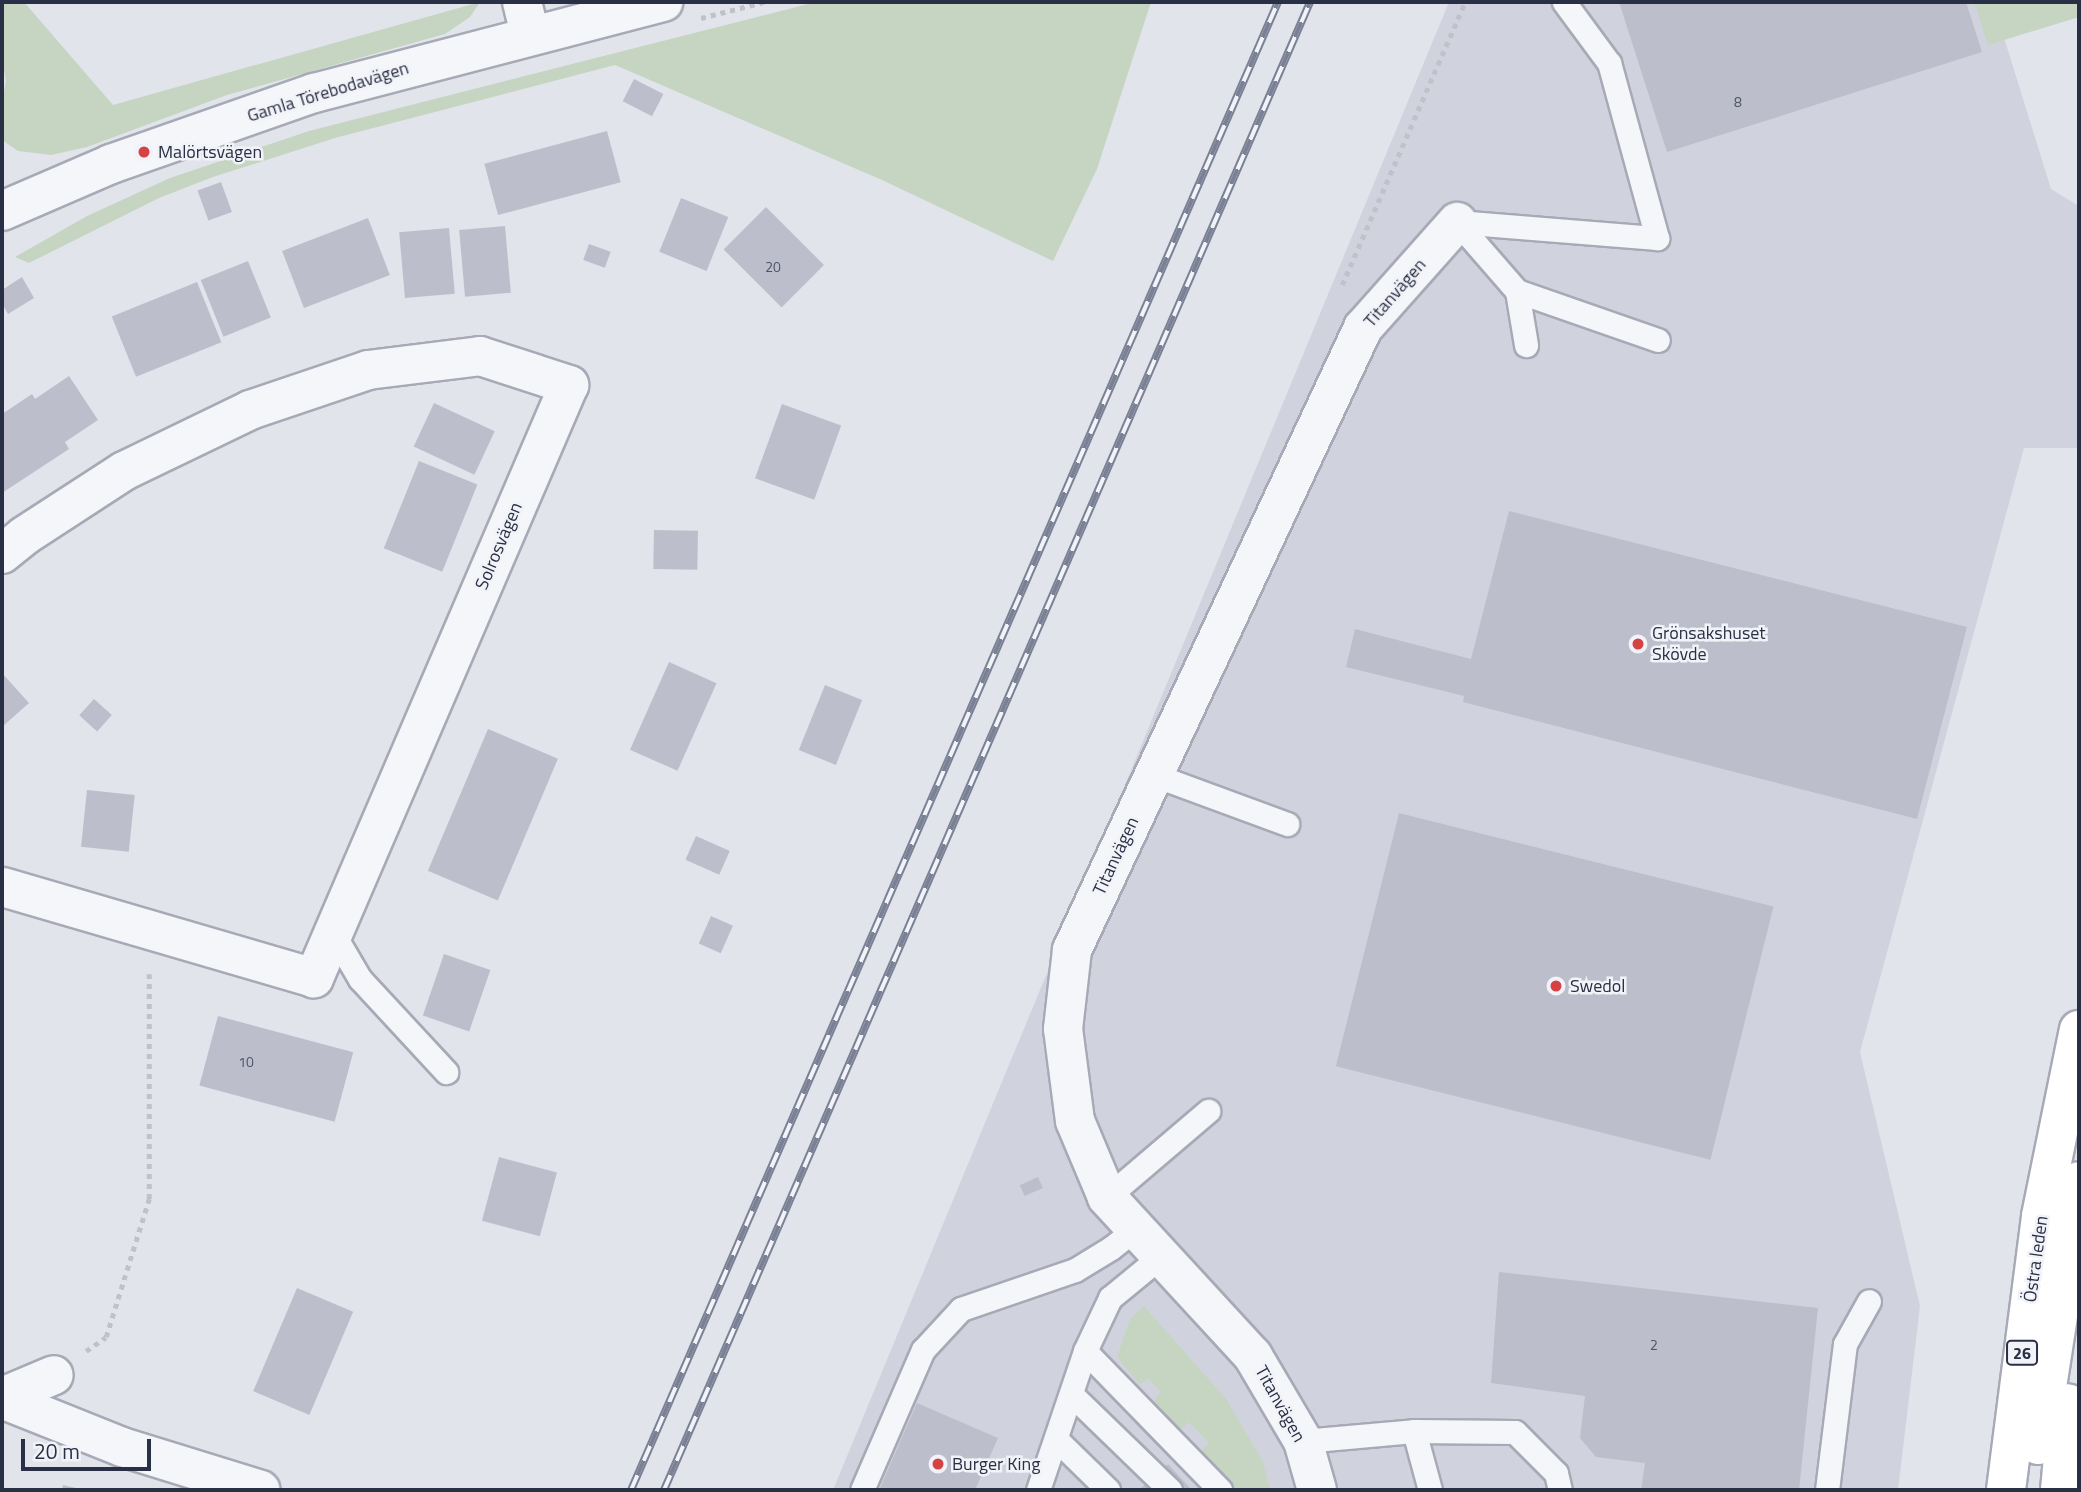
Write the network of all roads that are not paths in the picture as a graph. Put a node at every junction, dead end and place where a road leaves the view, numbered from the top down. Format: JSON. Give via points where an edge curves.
{"nodes":[{"id":1,"x":663,"y":2,"type":"edge"},
{"id":2,"x":1564,"y":2,"type":"edge"},
{"id":3,"x":526,"y":18,"type":"edge"},
{"id":4,"x":2,"y":211,"type":"edge"},
{"id":5,"x":1457,"y":222,"type":"junction"},
{"id":6,"x":1517,"y":291,"type":"junction"},
{"id":7,"x":1658,"y":340,"type":"dead end"},
{"id":8,"x":1526,"y":345,"type":"dead end"},
{"id":9,"x":2,"y":554,"type":"edge"},
{"id":10,"x":1154,"y":775,"type":"junction"},
{"id":11,"x":1287,"y":824,"type":"dead end"},
{"id":12,"x":2,"y":887,"type":"edge"},
{"id":13,"x":334,"y":933,"type":"junction"},
{"id":14,"x":2079,"y":1030,"type":"edge"},
{"id":15,"x":446,"y":1072,"type":"dead end"},
{"id":16,"x":1208,"y":1111,"type":"dead end"},
{"id":17,"x":2079,"y":1181,"type":"edge"},
{"id":18,"x":1107,"y":1197,"type":"junction"},
{"id":19,"x":2055,"y":1223,"type":"junction"},
{"id":20,"x":1135,"y":1229,"type":"junction"},
{"id":21,"x":1160,"y":1257,"type":"junction"},
{"id":22,"x":1869,"y":1301,"type":"dead end"},
{"id":23,"x":1085,"y":1351,"type":"junction"},
{"id":24,"x":54,"y":1375,"type":"road end"},
{"id":25,"x":1071,"y":1394,"type":"junction"},
{"id":26,"x":2,"y":1398,"type":"edge"},
{"id":27,"x":1414,"y":1431,"type":"junction"},
{"id":28,"x":1056,"y":1439,"type":"junction"},
{"id":29,"x":1303,"y":1441,"type":"junction"},
{"id":30,"x":1046,"y":1487,"type":"edge"},
{"id":31,"x":261,"y":1490,"type":"edge"},
{"id":32,"x":862,"y":1490,"type":"edge"},
{"id":33,"x":1108,"y":1490,"type":"edge"},
{"id":34,"x":1170,"y":1490,"type":"edge"},
{"id":35,"x":1220,"y":1490,"type":"edge"},
{"id":36,"x":1317,"y":1490,"type":"edge"},
{"id":37,"x":1430,"y":1490,"type":"edge"},
{"id":38,"x":1560,"y":1490,"type":"edge"},
{"id":39,"x":1827,"y":1490,"type":"edge"},
{"id":40,"x":1982,"y":1490,"type":"edge"},
{"id":41,"x":2006,"y":1490,"type":"edge"},
{"id":42,"x":2033,"y":1490,"type":"edge"},
{"id":43,"x":2060,"y":1490,"type":"edge"}],
"edges":[{"from":1,"to":3,"type":"street","name":"Gamla Törebodavägen"},
{"from":2,"to":5,"type":"lane","via":[[1609,63],[1657,238]]},
{"from":3,"to":4,"type":"street","name":"Gamla Törebodavägen","via":[[111,164]]},
{"from":5,"to":6,"type":"lane"},
{"from":5,"to":10,"type":"street","name":"Titanvägen","via":[[1363,328]]},
{"from":6,"to":7,"type":"lane"},
{"from":6,"to":8,"type":"lane"},
{"from":9,"to":13,"type":"street","name":"Solrosvägen","via":[[124,471],[250,410],[368,370],[480,356],[569,385]]},
{"from":10,"to":11,"type":"lane"},
{"from":10,"to":18,"type":"street","name":"Titanvägen","via":[[1072,950],[1063,1029],[1075,1121]]},
{"from":12,"to":13,"type":"street","name":"Solrosvägen","via":[[314,978]]},
{"from":13,"to":15,"type":"lane","via":[[359,979]]},
{"from":14,"to":19,"type":"highway","name":"Östra leden","number":"26"},
{"from":16,"to":18,"type":"lane"},
{"from":17,"to":19,"type":"highway","name":"Östra leden","number":"26"},
{"from":18,"to":20,"type":"street","name":"Titanvägen"},
{"from":19,"to":40,"type":"highway","via":[[1995,1383]]},
{"from":19,"to":41,"type":"highway","name":"Östra leden","number":"26"},
{"from":19,"to":42,"type":"highway","name":"Östra leden","number":"26"},
{"from":19,"to":43,"type":"highway","via":[[2068,1396]]},
{"from":20,"to":21,"type":"street","name":"Titanvägen"},
{"from":20,"to":32,"type":"lane","via":[[1075,1270],[961,1309],[923,1350]]},
{"from":21,"to":23,"type":"lane","via":[[1111,1298]]},
{"from":21,"to":29,"type":"street","name":"Titanvägen","via":[[1253,1356]]},
{"from":22,"to":39,"type":"lane","via":[[1845,1345]]},
{"from":23,"to":25,"type":"lane"},
{"from":23,"to":35,"type":"lane"},
{"from":24,"to":26,"type":"street"},
{"from":25,"to":28,"type":"lane"},
{"from":25,"to":34,"type":"lane"},
{"from":26,"to":31,"type":"street","via":[[122,1447]]},
{"from":27,"to":29,"type":"lane"},
{"from":27,"to":37,"type":"lane"},
{"from":27,"to":38,"type":"lane","via":[[1515,1432],[1556,1473]]},
{"from":28,"to":30,"type":"lane"},
{"from":28,"to":33,"type":"lane"},
{"from":29,"to":36,"type":"street","name":"Titanvägen"}]}
